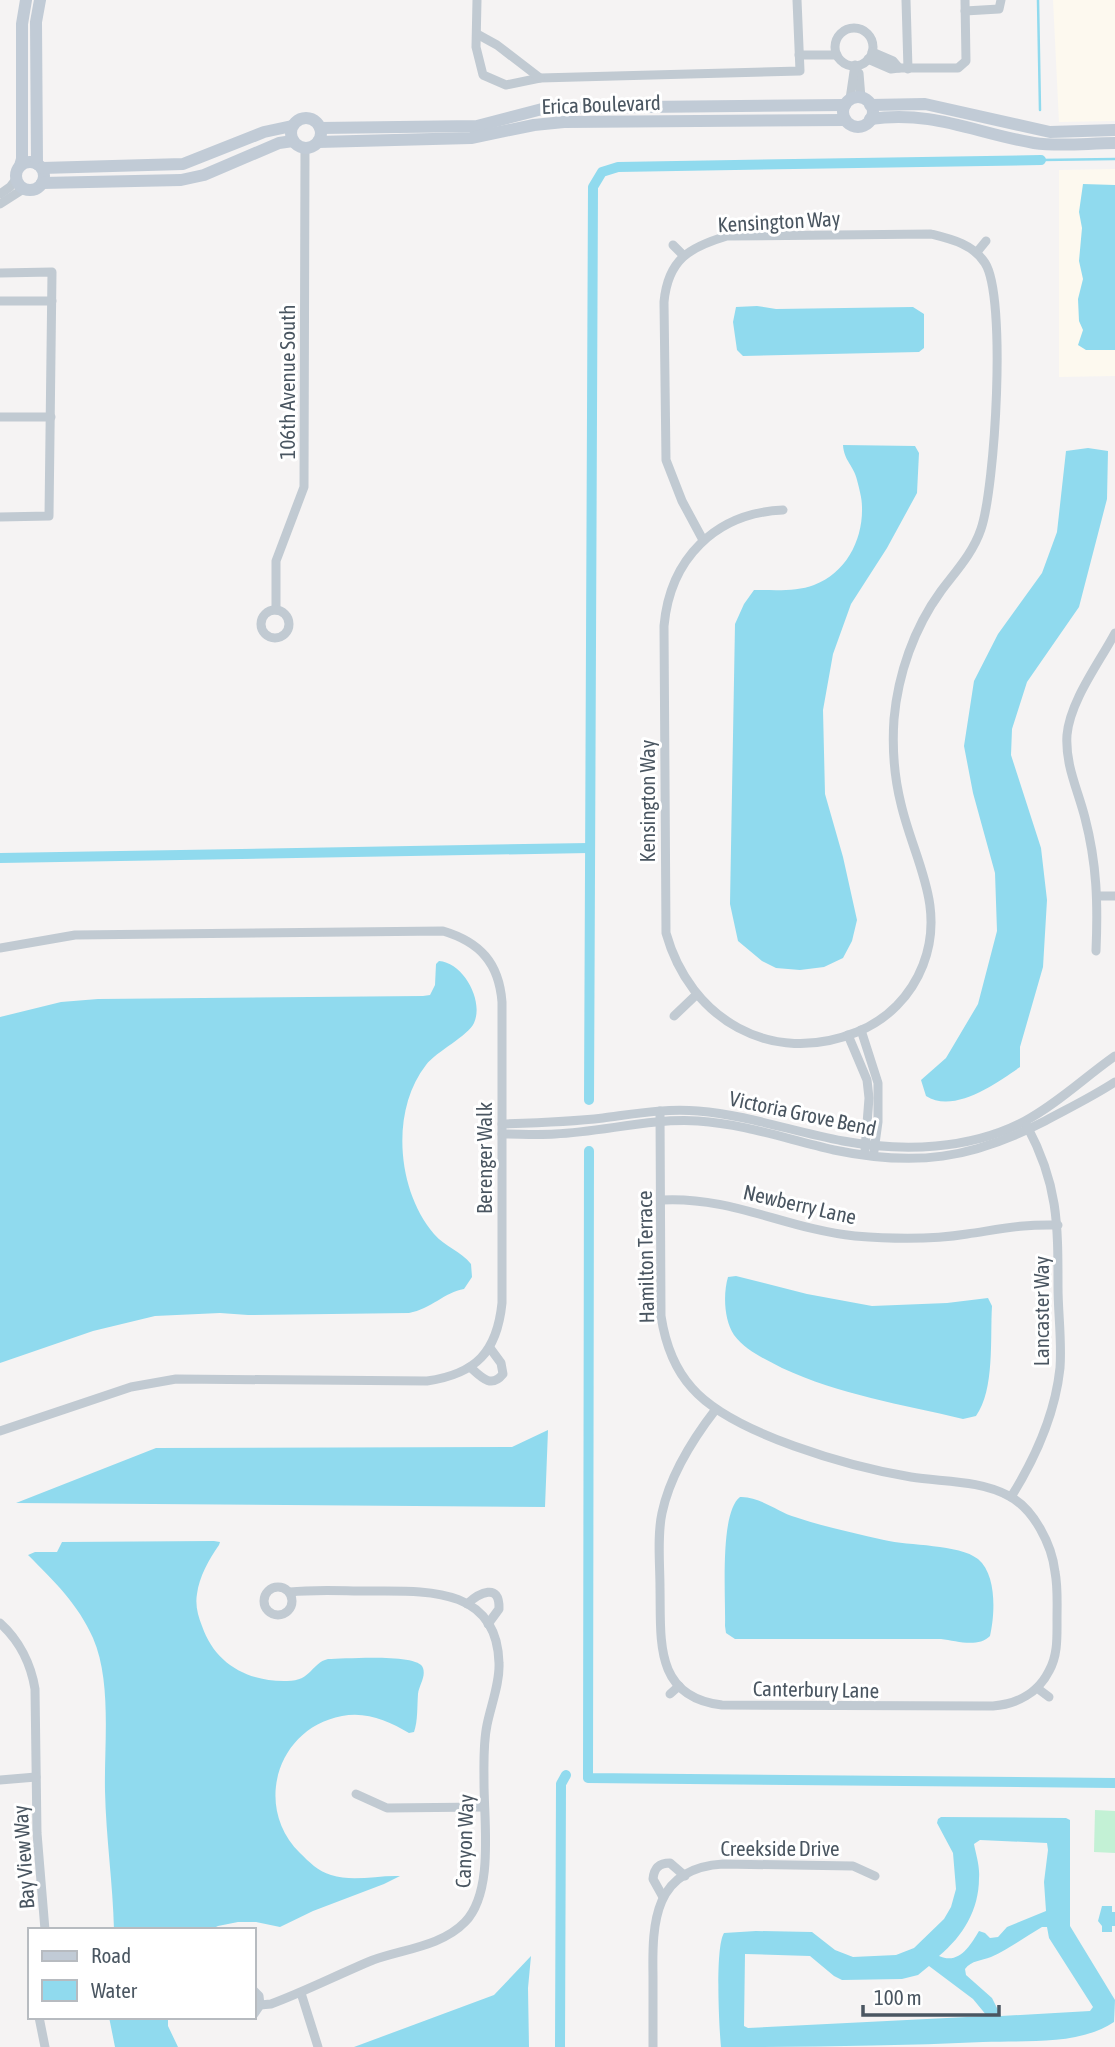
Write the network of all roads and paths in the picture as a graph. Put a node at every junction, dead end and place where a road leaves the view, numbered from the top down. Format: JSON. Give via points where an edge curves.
{"nodes":[{"id":1,"x":26,"y":0,"type":"edge"},
{"id":2,"x":40,"y":0,"type":"edge"},
{"id":3,"x":477,"y":0,"type":"edge"},
{"id":4,"x":797,"y":0,"type":"edge"},
{"id":5,"x":906,"y":0,"type":"edge"},
{"id":6,"x":965,"y":0,"type":"edge"},
{"id":7,"x":1001,"y":0,"type":"edge"},
{"id":8,"x":965,"y":11,"type":"junction"},
{"id":9,"x":477,"y":34,"type":"junction"},
{"id":10,"x":799,"y":55,"type":"junction"},
{"id":11,"x":837,"y":55,"type":"junction"},
{"id":12,"x":870,"y":55,"type":"junction"},
{"id":13,"x":855,"y":67,"type":"junction"},
{"id":14,"x":903,"y":68,"type":"junction"},
{"id":15,"x":540,"y":78,"type":"junction"},
{"id":16,"x":857,"y":102,"type":"junction"},
{"id":17,"x":870,"y":119,"type":"junction"},
{"id":18,"x":845,"y":120,"type":"junction"},
{"id":19,"x":292,"y":126,"type":"junction"},
{"id":20,"x":320,"y":128,"type":"junction"},
{"id":21,"x":1115,"y":130,"type":"edge"},
{"id":22,"x":293,"y":141,"type":"junction"},
{"id":23,"x":318,"y":142,"type":"junction"},
{"id":24,"x":1115,"y":143,"type":"edge"},
{"id":25,"x":305,"y":148,"type":"junction"},
{"id":26,"x":39,"y":166,"type":"junction"},
{"id":27,"x":21,"y":177,"type":"junction"},
{"id":28,"x":42,"y":183,"type":"junction"},
{"id":29,"x":0,"y":194,"type":"edge"},
{"id":30,"x":0,"y":204,"type":"edge"},
{"id":31,"x":986,"y":242,"type":"dead end"},
{"id":32,"x":673,"y":245,"type":"dead end"},
{"id":33,"x":977,"y":252,"type":"junction"},
{"id":34,"x":683,"y":255,"type":"junction"},
{"id":35,"x":0,"y":273,"type":"edge"},
{"id":36,"x":52,"y":300,"type":"junction"},
{"id":37,"x":0,"y":301,"type":"edge"},
{"id":38,"x":0,"y":417,"type":"edge"},
{"id":39,"x":51,"y":417,"type":"junction"},
{"id":40,"x":783,"y":510,"type":"dead end"},
{"id":41,"x":0,"y":517,"type":"edge"},
{"id":42,"x":703,"y":540,"type":"junction"},
{"id":43,"x":276,"y":610,"type":"dead end"},
{"id":44,"x":1115,"y":633,"type":"edge"},
{"id":45,"x":1098,"y":896,"type":"junction"},
{"id":46,"x":1115,"y":896,"type":"edge"},
{"id":47,"x":0,"y":948,"type":"edge"},
{"id":48,"x":1096,"y":951,"type":"dead end"},
{"id":49,"x":696,"y":995,"type":"junction"},
{"id":50,"x":674,"y":1016,"type":"dead end"},
{"id":51,"x":861,"y":1030,"type":"junction"},
{"id":52,"x":849,"y":1035,"type":"junction"},
{"id":53,"x":1115,"y":1056,"type":"edge"},
{"id":54,"x":1115,"y":1082,"type":"edge"},
{"id":55,"x":660,"y":1116,"type":"junction"},
{"id":56,"x":502,"y":1124,"type":"junction"},
{"id":57,"x":1026,"y":1126,"type":"junction"},
{"id":58,"x":502,"y":1135,"type":"junction"},
{"id":59,"x":870,"y":1145,"type":"junction"},
{"id":60,"x":868,"y":1156,"type":"junction"},
{"id":61,"x":661,"y":1200,"type":"junction"},
{"id":62,"x":1058,"y":1225,"type":"junction"},
{"id":63,"x":490,"y":1348,"type":"junction"},
{"id":64,"x":470,"y":1367,"type":"junction"},
{"id":65,"x":716,"y":1409,"type":"junction"},
{"id":66,"x":0,"y":1431,"type":"edge"},
{"id":67,"x":1011,"y":1497,"type":"junction"},
{"id":68,"x":290,"y":1592,"type":"dead end"},
{"id":69,"x":467,"y":1604,"type":"junction"},
{"id":70,"x":0,"y":1623,"type":"edge"},
{"id":71,"x":488,"y":1624,"type":"junction"},
{"id":72,"x":679,"y":1686,"type":"junction"},
{"id":73,"x":1037,"y":1688,"type":"junction"},
{"id":74,"x":670,"y":1693,"type":"dead end"},
{"id":75,"x":1049,"y":1697,"type":"dead end"},
{"id":76,"x":36,"y":1777,"type":"junction"},
{"id":77,"x":0,"y":1780,"type":"edge"},
{"id":78,"x":356,"y":1794,"type":"dead end"},
{"id":79,"x":484,"y":1807,"type":"junction"},
{"id":80,"x":685,"y":1876,"type":"junction"},
{"id":81,"x":875,"y":1876,"type":"dead end"},
{"id":82,"x":663,"y":1897,"type":"junction"},
{"id":83,"x":45,"y":1928,"type":"edge"},
{"id":84,"x":256,"y":1993,"type":"edge"},
{"id":85,"x":302,"y":1993,"type":"junction"},
{"id":86,"x":260,"y":2005,"type":"junction"},
{"id":87,"x":256,"y":2011,"type":"edge"},
{"id":88,"x":39,"y":2019,"type":"edge"},
{"id":89,"x":45,"y":2047,"type":"edge"},
{"id":90,"x":318,"y":2047,"type":"edge"},
{"id":91,"x":653,"y":2047,"type":"edge"}],
"edges":[{"from":1,"to":27,"type":"street"},
{"from":2,"to":26,"type":"street","via":[[36,22]]},
{"from":3,"to":9,"type":"street"},
{"from":4,"to":10,"type":"street"},
{"from":5,"to":14,"type":"street"},
{"from":6,"to":8,"type":"street"},
{"from":7,"to":8,"type":"street","via":[[999,9]]},
{"from":8,"to":14,"type":"street","via":[[966,61],[958,68]]},
{"from":9,"to":15,"type":"street"},
{"from":9,"to":15,"type":"street","via":[[482,75],[506,85]]},
{"from":10,"to":11,"type":"street"},
{"from":10,"to":15,"type":"street","via":[[800,71]]},
{"from":11,"to":12,"type":"street","via":[[837,37],[852,28],[869,36]]},
{"from":11,"to":13,"type":"street"},
{"from":12,"to":13,"type":"street"},
{"from":12,"to":14,"type":"street","via":[[891,69]]},
{"from":13,"to":16,"type":"street"},
{"from":16,"to":17,"type":"street"},
{"from":16,"to":18,"type":"street","via":[[843,111]]},
{"from":16,"to":20,"type":"street","name":"Erica Boulevard","via":[[546,108],[477,126]]},
{"from":16,"to":21,"type":"street","name":"Erica Boulevard","via":[[925,104],[1050,132]]},
{"from":17,"to":18,"type":"street","name":"Erica Boulevard","via":[[858,127]]},
{"from":17,"to":24,"type":"street","via":[[937,119],[1050,144]]},
{"from":18,"to":23,"type":"street","name":"Erica Boulevard","via":[[564,122],[471,138]]},
{"from":19,"to":20,"type":"street","via":[[309,118]]},
{"from":19,"to":22,"type":"street"},
{"from":19,"to":26,"type":"street","via":[[264,132],[183,164]]},
{"from":20,"to":23,"type":"street"},
{"from":22,"to":25,"type":"street"},
{"from":22,"to":28,"type":"street","via":[[181,180]]},
{"from":23,"to":25,"type":"street"},
{"from":25,"to":43,"type":"street","name":"106th Avenue South","via":[[304,487],[276,561]]},
{"from":26,"to":27,"type":"street","via":[[28,162]]},
{"from":26,"to":28,"type":"street"},
{"from":27,"to":28,"type":"street","via":[[36,188]]},
{"from":27,"to":29,"type":"street"},
{"from":27,"to":30,"type":"street"},
{"from":31,"to":33,"type":"street"},
{"from":32,"to":34,"type":"street"},
{"from":33,"to":34,"type":"street","name":"Kensington Way","via":[[931,234],[727,236]]},
{"from":33,"to":51,"type":"street","name":"Kensington Way","via":[[993,280],[996,333],[995,416],[985,516],[974,547],[915,636],[900,683],[893,732],[896,782],[925,876],[931,933],[923,965],[907,994],[884,1017]]},
{"from":34,"to":42,"type":"street","via":[[668,279],[664,302],[666,460]]},
{"from":35,"to":36,"type":"street","via":[[52,272]]},
{"from":36,"to":37,"type":"street"},
{"from":36,"to":39,"type":"street"},
{"from":38,"to":39,"type":"street"},
{"from":39,"to":41,"type":"street","via":[[50,516]]},
{"from":40,"to":42,"type":"street","via":[[743,518]]},
{"from":42,"to":49,"type":"street","name":"Kensington Way","via":[[675,579],[664,626],[666,933],[677,966]]},
{"from":44,"to":45,"type":"street","via":[[1073,708],[1067,734],[1068,759],[1085,815]]},
{"from":45,"to":46,"type":"street"},
{"from":45,"to":48,"type":"street"},
{"from":47,"to":56,"type":"street","name":"Berenger Walk","via":[[75,935],[429,930],[458,935],[482,951],[501,988]]},
{"from":49,"to":50,"type":"street"},
{"from":49,"to":52,"type":"street","name":"Kensington Way","via":[[730,1023],[770,1040],[822,1043]]},
{"from":51,"to":52,"type":"street","name":"Kensington Way"},
{"from":51,"to":59,"type":"street","via":[[878,1083],[878,1122]]},
{"from":52,"to":59,"type":"street","via":[[867,1080]]},
{"from":53,"to":57,"type":"street","name":"Victoria Grove Bend"},
{"from":54,"to":57,"type":"street","name":"Victoria Grove Bend","via":[[1088,1100]]},
{"from":55,"to":56,"type":"street","name":"Victoria Grove Bend"},
{"from":55,"to":58,"type":"street","name":"Victoria Grove Bend","via":[[556,1134]]},
{"from":55,"to":59,"type":"street","name":"Victoria Grove Bend","via":[[694,1110],[742,1116]]},
{"from":55,"to":60,"type":"street","name":"Victoria Grove Bend","via":[[717,1123]]},
{"from":55,"to":61,"type":"street","name":"Hamilton Terrace"},
{"from":56,"to":58,"type":"street","name":"Berenger Walk"},
{"from":57,"to":59,"type":"street","name":"Victoria Grove Bend","via":[[955,1144]]},
{"from":57,"to":60,"type":"street","name":"Victoria Grove Bend","via":[[1009,1139],[955,1154],[897,1159]]},
{"from":57,"to":62,"type":"street","name":"Lancaster Way","via":[[1048,1173]]},
{"from":58,"to":63,"type":"street","name":"Berenger Walk","via":[[502,1303]]},
{"from":59,"to":60,"type":"street"},
{"from":61,"to":62,"type":"street","name":"Newberry Lane","via":[[704,1200],[823,1231],[883,1238]]},
{"from":61,"to":65,"type":"street","name":"Hamilton Terrace","via":[[663,1331],[682,1376]]},
{"from":62,"to":67,"type":"street","name":"Lancaster Way","via":[[1060,1365],[1056,1389],[1035,1456]]},
{"from":63,"to":64,"type":"street","name":"Berenger Walk"},
{"from":63,"to":64,"type":"street","via":[[503,1367],[498,1380],[485,1380]]},
{"from":64,"to":66,"type":"street","name":"Berenger Walk","via":[[449,1378],[427,1381],[176,1379],[131,1387]]},
{"from":65,"to":67,"type":"street","name":"Hamilton Terrace","via":[[778,1439],[843,1462],[979,1486]]},
{"from":65,"to":72,"type":"street","via":[[688,1448],[661,1515],[662,1654]]},
{"from":67,"to":73,"type":"street","via":[[1040,1530],[1056,1572],[1055,1657]]},
{"from":68,"to":69,"type":"street","name":"Canyon Way","via":[[427,1591]]},
{"from":69,"to":71,"type":"street","name":"Canyon Way"},
{"from":69,"to":71,"type":"street","name":"Canyon Way","via":[[479,1593],[494,1594],[499,1609]]},
{"from":70,"to":76,"type":"street","name":"Bay View Way","via":[[19,1646],[33,1676]]},
{"from":71,"to":79,"type":"street","name":"Canyon Way","via":[[500,1665],[485,1737]]},
{"from":72,"to":73,"type":"street","name":"Canterbury Lane","via":[[710,1703],[813,1707],[993,1706],[1017,1701]]},
{"from":72,"to":74,"type":"street"},
{"from":73,"to":75,"type":"street"},
{"from":76,"to":77,"type":"street"},
{"from":76,"to":83,"type":"street","name":"Bay View Way"},
{"from":78,"to":79,"type":"street","via":[[387,1808]]},
{"from":79,"to":85,"type":"street","name":"Canyon Way","via":[[483,1886],[466,1921],[441,1939],[376,1959]]},
{"from":80,"to":81,"type":"street","name":"Creekside Drive","via":[[723,1864],[853,1866]]},
{"from":80,"to":82,"type":"street","name":"Creekside Drive"},
{"from":80,"to":82,"type":"street","via":[[670,1863],[656,1869],[653,1879]]},
{"from":82,"to":91,"type":"street","via":[[653,1937]]},
{"from":84,"to":86,"type":"street"},
{"from":85,"to":86,"type":"street","name":"Canyon Way"},
{"from":85,"to":90,"type":"street"},
{"from":86,"to":87,"type":"street"},
{"from":88,"to":89,"type":"street"}]}
